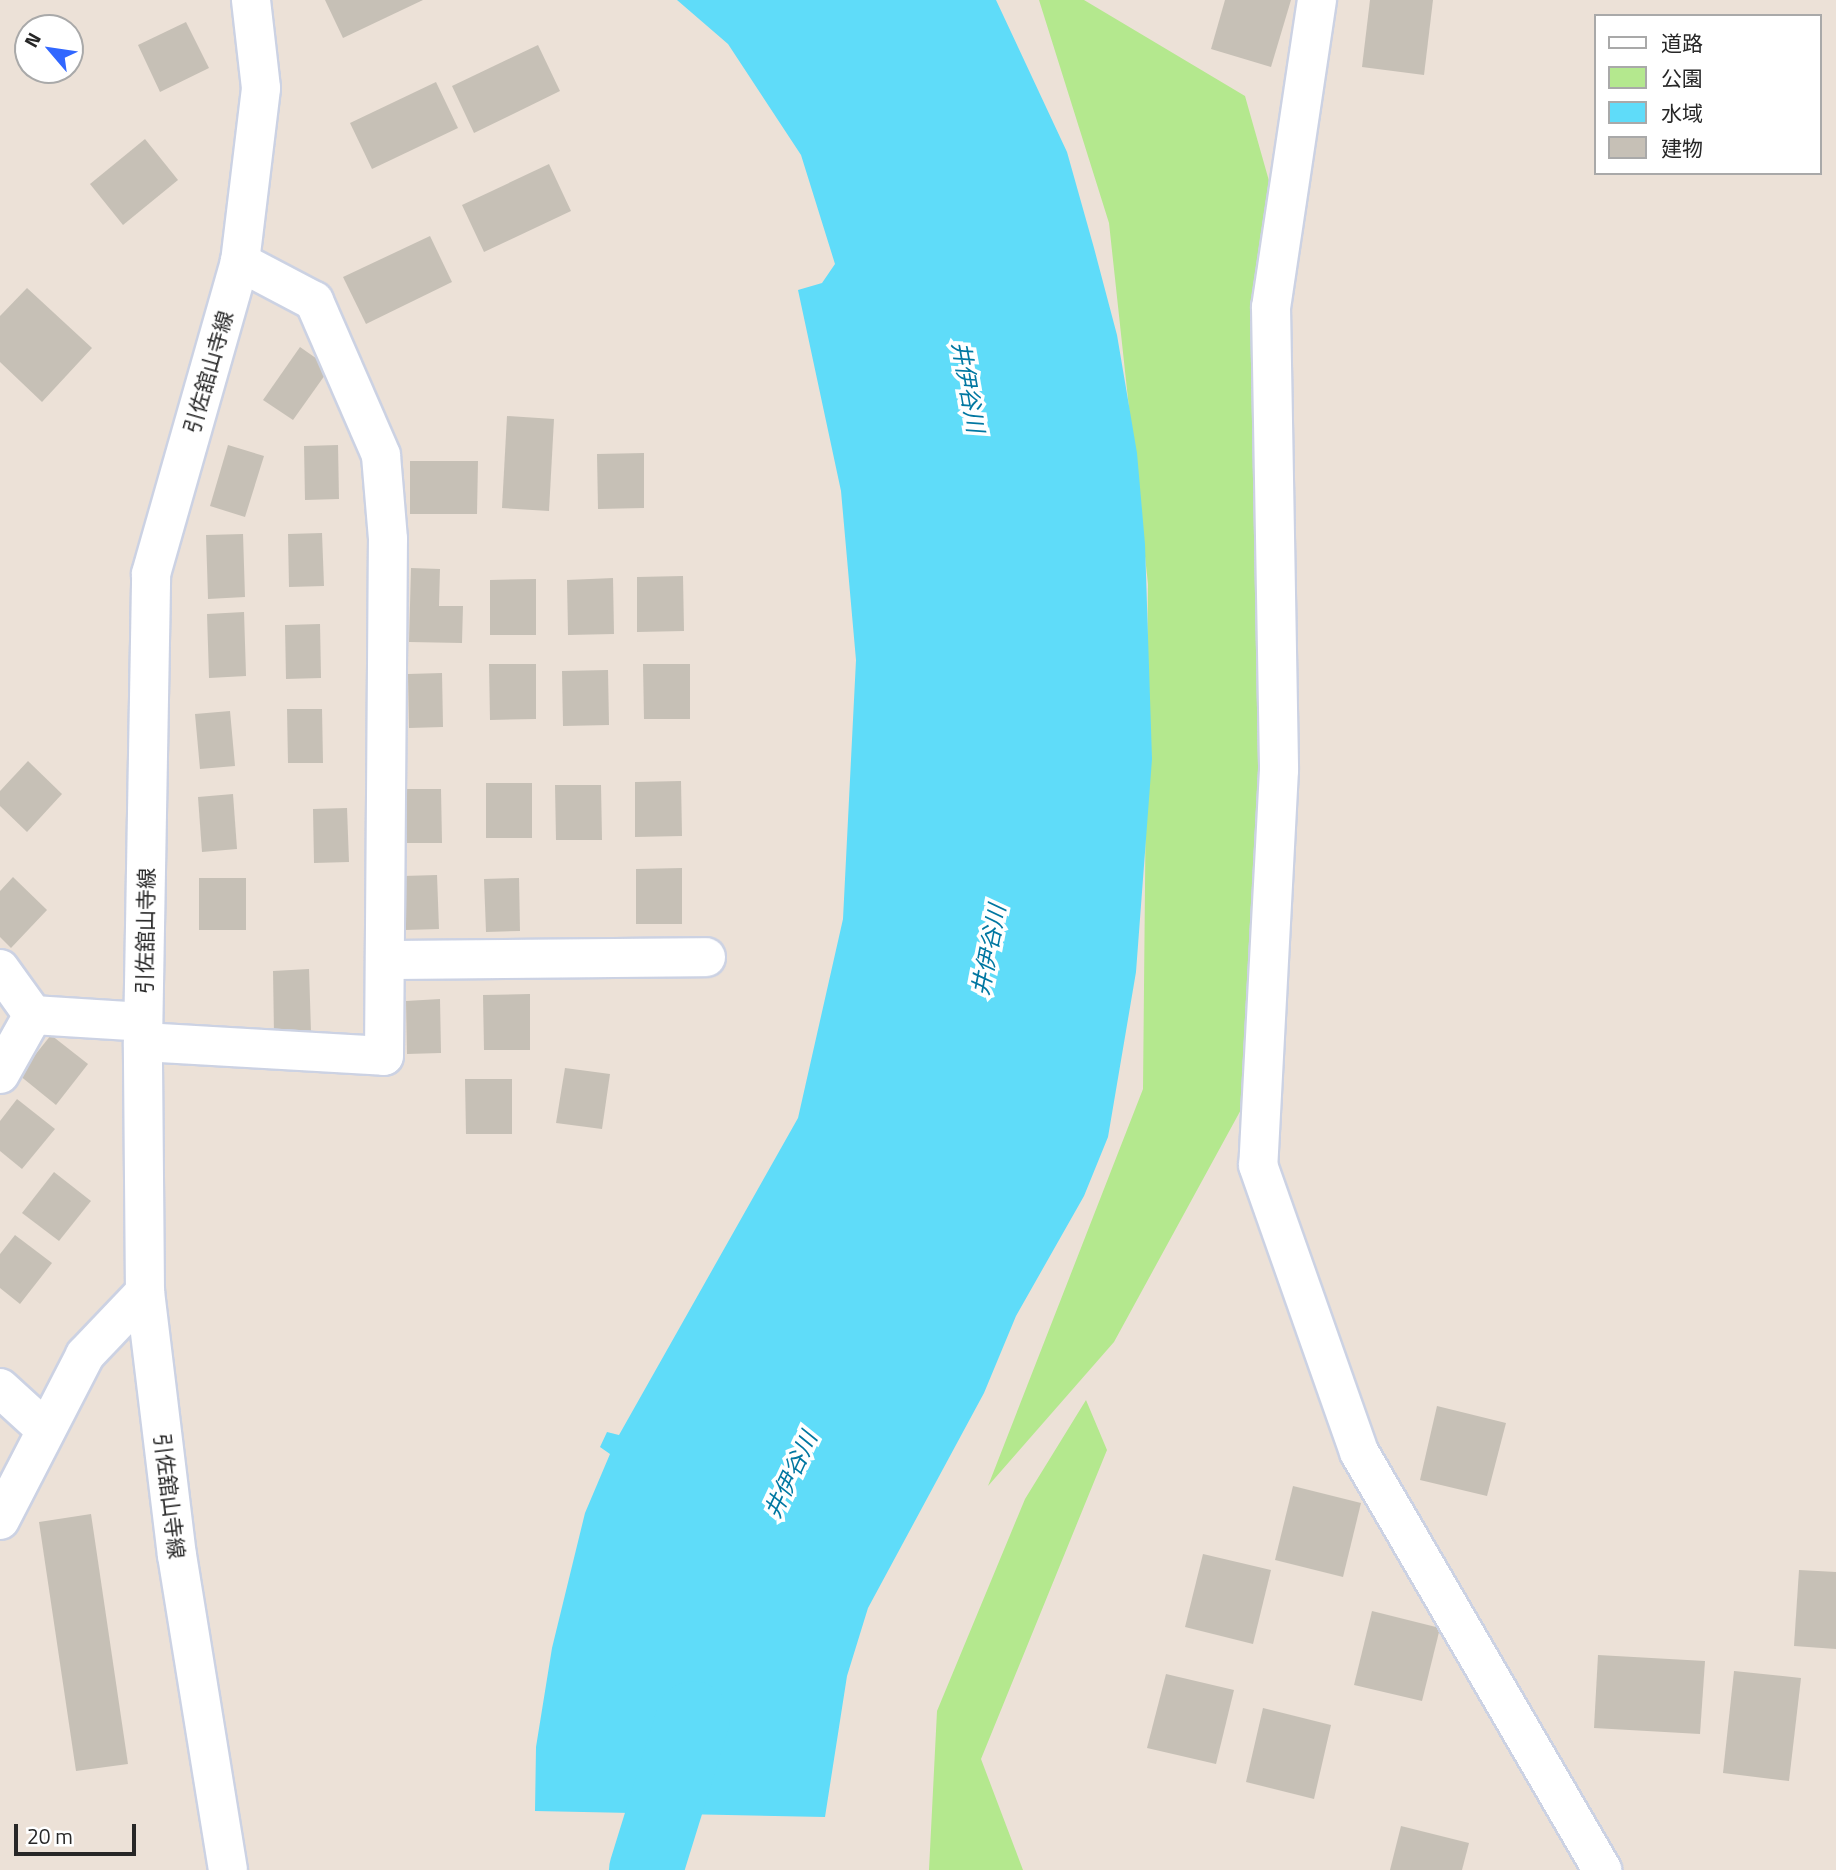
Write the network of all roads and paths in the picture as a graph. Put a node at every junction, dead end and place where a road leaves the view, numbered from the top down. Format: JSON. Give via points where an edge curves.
{"nodes":[{"id":1,"x":251,"y":0,"type":"edge"},
{"id":2,"x":1317,"y":0,"type":"edge"},
{"id":3,"x":240,"y":262,"type":"junction"},
{"id":4,"x":706,"y":957,"type":"dead end"},
{"id":5,"x":385,"y":960,"type":"junction"},
{"id":6,"x":0,"y":969,"type":"edge"},
{"id":7,"x":33,"y":1015,"type":"junction"},
{"id":8,"x":143,"y":1032,"type":"junction"},
{"id":9,"x":0,"y":1074,"type":"edge"},
{"id":10,"x":145,"y":1292,"type":"junction"},
{"id":11,"x":0,"y":1388,"type":"edge"},
{"id":12,"x":46,"y":1430,"type":"junction"},
{"id":13,"x":0,"y":1520,"type":"edge"},
{"id":14,"x":228,"y":1870,"type":"edge"},
{"id":15,"x":1602,"y":1870,"type":"edge"}],
"edges":[{"from":1,"to":3,"type":"street","name":"引佐舘山寺線","via":[[261,88]]},
{"from":2,"to":15,"type":"street","via":[[1271,307],[1279,770],[1258,1166],[1359,1452]]},
{"from":3,"to":5,"type":"street","via":[[314,301],[382,455],[388,539]]},
{"from":3,"to":8,"type":"street","name":"引佐舘山寺線","via":[[151,574]]},
{"from":4,"to":5,"type":"street"},
{"from":5,"to":8,"type":"street","via":[[384,1056]]},
{"from":6,"to":7,"type":"street"},
{"from":7,"to":8,"type":"street"},
{"from":7,"to":9,"type":"street"},
{"from":8,"to":10,"type":"street","name":"引佐舘山寺線"},
{"from":10,"to":12,"type":"street","via":[[85,1355]]},
{"from":10,"to":14,"type":"street","name":"引佐舘山寺線","via":[[177,1556]]},
{"from":11,"to":12,"type":"street"},
{"from":12,"to":13,"type":"street"}]}
